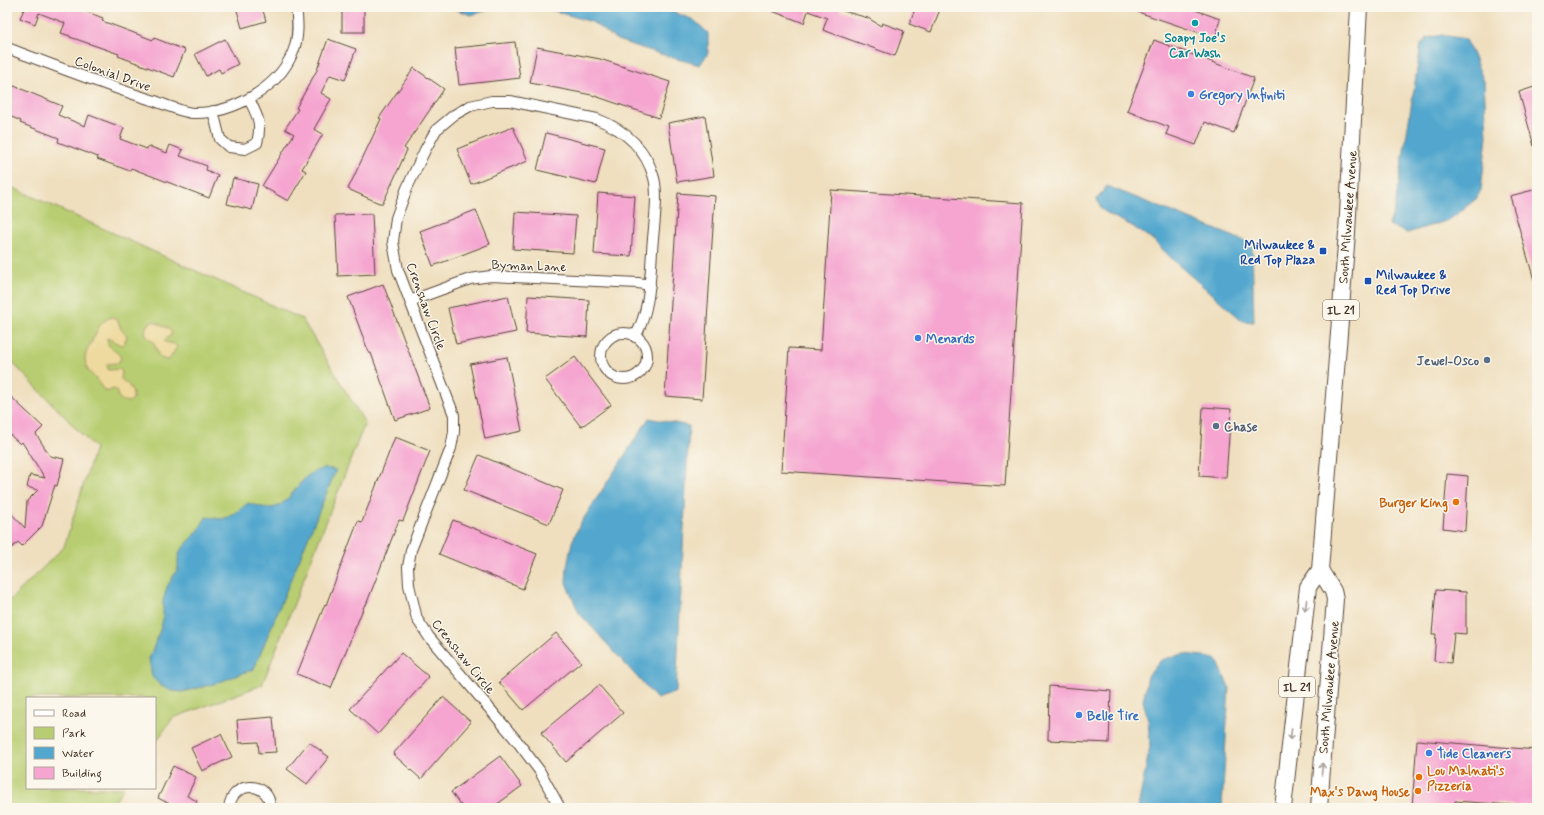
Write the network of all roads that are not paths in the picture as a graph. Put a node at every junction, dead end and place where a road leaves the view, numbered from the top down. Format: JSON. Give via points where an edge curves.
{"nodes":[{"id":1,"x":296,"y":7,"type":"edge"},
{"id":2,"x":1359,"y":7,"type":"edge"},
{"id":3,"x":7,"y":48,"type":"edge"},
{"id":4,"x":249,"y":99,"type":"junction"},
{"id":5,"x":213,"y":111,"type":"junction"},
{"id":6,"x":650,"y":285,"type":"junction"},
{"id":7,"x":410,"y":301,"type":"junction"},
{"id":8,"x":635,"y":337,"type":"junction"},
{"id":9,"x":1320,"y":570,"type":"junction"},
{"id":10,"x":230,"y":808,"type":"edge"},
{"id":11,"x":270,"y":808,"type":"edge"},
{"id":12,"x":560,"y":808,"type":"edge"},
{"id":13,"x":1283,"y":808,"type":"edge"},
{"id":14,"x":1319,"y":808,"type":"edge"}],
"edges":[{"from":1,"to":4,"type":"street","name":"Colonial Drive","via":[[298,29],[293,52],[280,73],[264,90]]},
{"from":2,"to":9,"type":"main road","name":"South Milwaukee Avenue","number":"IL 21","via":[[1347,233]]},
{"from":3,"to":5,"type":"street","name":"Colonial Drive","via":[[140,97],[192,113]]},
{"from":4,"to":5,"type":"street","name":"Colonial Drive"},
{"from":4,"to":5,"type":"street","via":[[257,114],[260,130],[257,143],[245,149],[229,147],[220,139]]},
{"from":6,"to":7,"type":"street","name":"Byman Lane","via":[[491,276],[470,278]]},
{"from":6,"to":7,"type":"street","name":"Crenshaw Circle","via":[[656,198],[654,179],[640,149],[626,134],[597,119],[510,101],[492,101],[463,109],[436,130],[403,198],[396,218],[393,242],[398,270]]},
{"from":6,"to":8,"type":"street","name":"Crenshaw Circle","via":[[648,304]]},
{"from":7,"to":12,"type":"street","name":"Crenshaw Circle","via":[[454,415],[451,448],[411,550],[408,567],[409,586],[416,619],[517,741],[539,770]]},
{"from":8,"to":8,"type":"street","via":[[619,334],[606,342],[602,349],[602,364],[611,375],[626,379],[633,377],[644,367],[644,346]]},
{"from":9,"to":13,"type":"main road","number":"IL 21","one_way":true,"via":[[1308,587]]},
{"from":14,"to":9,"type":"main road","name":"South Milwaukee Avenue","number":"IL 21","one_way":true,"via":[[1335,598]]},
{"from":10,"to":11,"type":"street","via":[[230,800],[234,794],[245,787],[252,787],[264,792]]}]}
